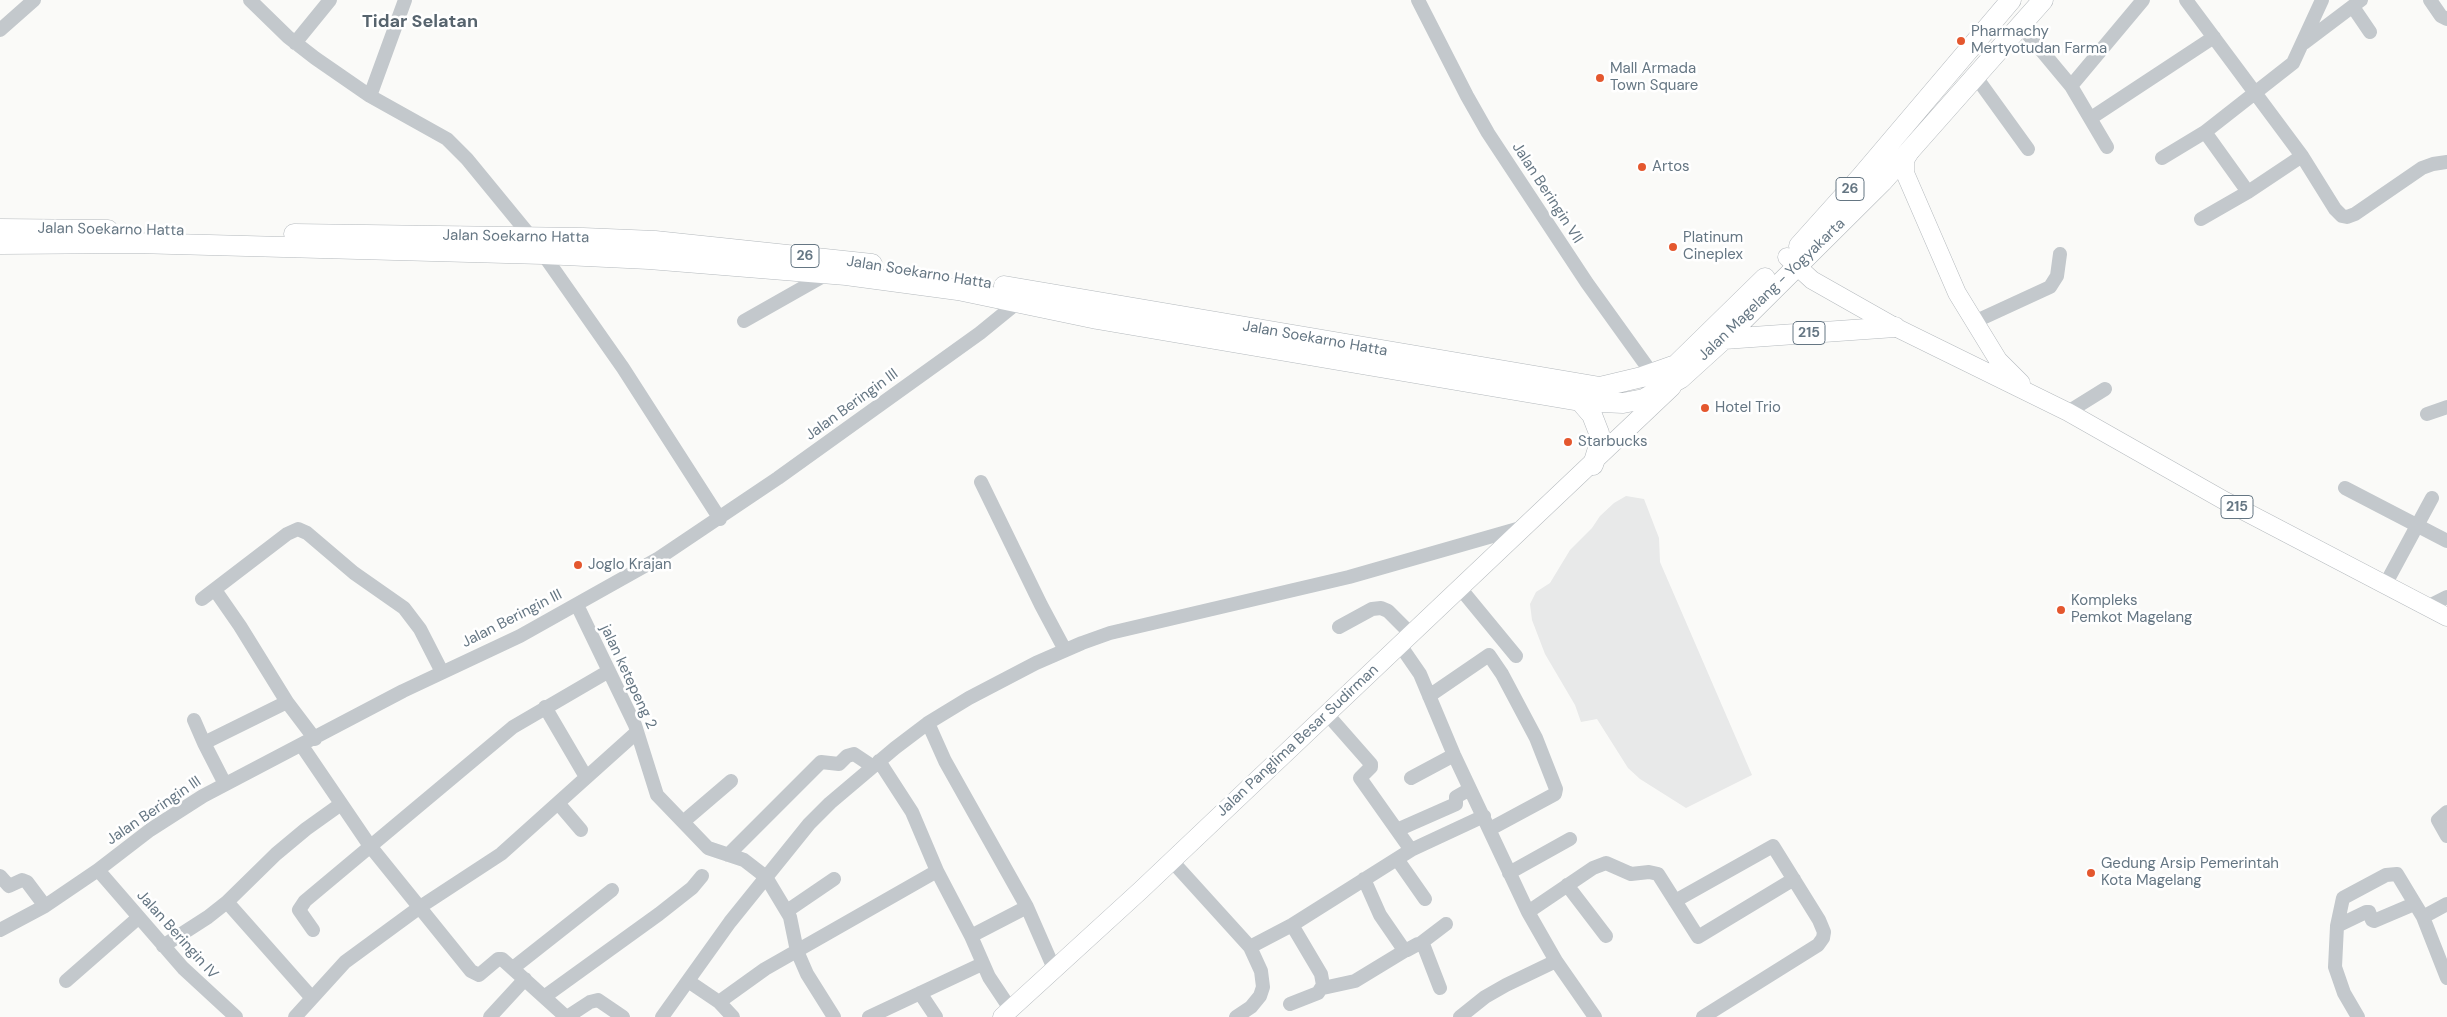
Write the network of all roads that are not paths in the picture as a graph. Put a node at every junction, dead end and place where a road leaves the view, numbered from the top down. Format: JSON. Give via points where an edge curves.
{"nodes":[{"id":1,"x":34,"y":0,"type":"edge"},
{"id":2,"x":330,"y":0,"type":"edge"},
{"id":3,"x":406,"y":0,"type":"edge"},
{"id":4,"x":1418,"y":0,"type":"edge"},
{"id":5,"x":2011,"y":0,"type":"edge"},
{"id":6,"x":2043,"y":0,"type":"edge"},
{"id":7,"x":2143,"y":0,"type":"edge"},
{"id":8,"x":2186,"y":0,"type":"edge"},
{"id":9,"x":2322,"y":0,"type":"edge"},
{"id":10,"x":2430,"y":0,"type":"edge"},
{"id":11,"x":257,"y":2,"type":"edge"},
{"id":12,"x":2357,"y":4,"type":"edge"},
{"id":13,"x":2447,"y":19,"type":"edge"},
{"id":14,"x":2021,"y":26,"type":"junction"},
{"id":15,"x":0,"y":30,"type":"edge"},
{"id":16,"x":2370,"y":32,"type":"dead end"},
{"id":17,"x":2214,"y":37,"type":"junction"},
{"id":18,"x":2304,"y":40,"type":"junction"},
{"id":19,"x":295,"y":43,"type":"junction"},
{"id":20,"x":1976,"y":77,"type":"junction"},
{"id":21,"x":2071,"y":86,"type":"junction"},
{"id":22,"x":2256,"y":93,"type":"junction"},
{"id":23,"x":370,"y":96,"type":"junction"},
{"id":24,"x":2091,"y":118,"type":"junction"},
{"id":25,"x":2205,"y":132,"type":"junction"},
{"id":26,"x":1914,"y":145,"type":"junction"},
{"id":27,"x":2107,"y":147,"type":"dead end"},
{"id":28,"x":2028,"y":149,"type":"dead end"},
{"id":29,"x":2302,"y":156,"type":"junction"},
{"id":30,"x":2162,"y":158,"type":"dead end"},
{"id":31,"x":2447,"y":162,"type":"edge"},
{"id":32,"x":1893,"y":170,"type":"junction"},
{"id":33,"x":1860,"y":178,"type":"junction"},
{"id":34,"x":1911,"y":190,"type":"junction"},
{"id":35,"x":2248,"y":192,"type":"junction"},
{"id":36,"x":2201,"y":219,"type":"dead end"},
{"id":37,"x":0,"y":229,"type":"edge"},
{"id":38,"x":531,"y":237,"type":"junction"},
{"id":39,"x":0,"y":244,"type":"edge"},
{"id":40,"x":542,"y":254,"type":"junction"},
{"id":41,"x":2060,"y":254,"type":"dead end"},
{"id":42,"x":1792,"y":262,"type":"junction"},
{"id":43,"x":827,"y":274,"type":"junction"},
{"id":44,"x":1024,"y":296,"type":"junction"},
{"id":45,"x":744,"y":321,"type":"dead end"},
{"id":46,"x":1894,"y":327,"type":"junction"},
{"id":47,"x":1978,"y":329,"type":"junction"},
{"id":48,"x":1724,"y":339,"type":"junction"},
{"id":49,"x":1366,"y":357,"type":"junction"},
{"id":50,"x":1965,"y":363,"type":"junction"},
{"id":51,"x":1678,"y":371,"type":"junction"},
{"id":52,"x":1659,"y":385,"type":"junction"},
{"id":53,"x":1600,"y":388,"type":"junction"},
{"id":54,"x":2105,"y":389,"type":"dead end"},
{"id":55,"x":2030,"y":392,"type":"junction"},
{"id":56,"x":1644,"y":399,"type":"junction"},
{"id":57,"x":1580,"y":401,"type":"junction"},
{"id":58,"x":1623,"y":403,"type":"junction"},
{"id":59,"x":2447,"y":407,"type":"edge"},
{"id":60,"x":2068,"y":412,"type":"junction"},
{"id":61,"x":2427,"y":414,"type":"dead end"},
{"id":62,"x":1622,"y":434,"type":"junction"},
{"id":63,"x":1593,"y":465,"type":"junction"},
{"id":64,"x":981,"y":482,"type":"dead end"},
{"id":65,"x":2345,"y":488,"type":"dead end"},
{"id":66,"x":2432,"y":498,"type":"dead end"},
{"id":67,"x":720,"y":519,"type":"junction"},
{"id":68,"x":2417,"y":525,"type":"junction"},
{"id":69,"x":1527,"y":526,"type":"junction"},
{"id":70,"x":2447,"y":542,"type":"edge"},
{"id":71,"x":2385,"y":585,"type":"junction"},
{"id":72,"x":1460,"y":588,"type":"junction"},
{"id":73,"x":215,"y":590,"type":"junction"},
{"id":74,"x":2447,"y":597,"type":"edge"},
{"id":75,"x":202,"y":599,"type":"dead end"},
{"id":76,"x":577,"y":605,"type":"junction"},
{"id":77,"x":2427,"y":607,"type":"junction"},
{"id":78,"x":2447,"y":618,"type":"edge"},
{"id":79,"x":1339,"y":627,"type":"dead end"},
{"id":80,"x":1406,"y":640,"type":"junction"},
{"id":81,"x":1065,"y":650,"type":"junction"},
{"id":82,"x":1516,"y":656,"type":"dead end"},
{"id":83,"x":609,"y":671,"type":"junction"},
{"id":84,"x":442,"y":672,"type":"junction"},
{"id":85,"x":1429,"y":696,"type":"junction"},
{"id":86,"x":287,"y":702,"type":"junction"},
{"id":87,"x":545,"y":707,"type":"junction"},
{"id":88,"x":1326,"y":714,"type":"junction"},
{"id":89,"x":194,"y":720,"type":"dead end"},
{"id":90,"x":928,"y":723,"type":"junction"},
{"id":91,"x":637,"y":732,"type":"junction"},
{"id":92,"x":314,"y":739,"type":"junction"},
{"id":93,"x":204,"y":743,"type":"junction"},
{"id":94,"x":302,"y":746,"type":"junction"},
{"id":95,"x":1454,"y":755,"type":"junction"},
{"id":96,"x":876,"y":763,"type":"junction"},
{"id":97,"x":586,"y":777,"type":"junction"},
{"id":98,"x":1411,"y":778,"type":"dead end"},
{"id":99,"x":731,"y":780,"type":"dead end"},
{"id":100,"x":225,"y":784,"type":"junction"},
{"id":101,"x":1470,"y":789,"type":"junction"},
{"id":102,"x":558,"y":803,"type":"junction"},
{"id":103,"x":341,"y":804,"type":"junction"},
{"id":104,"x":2447,"y":812,"type":"edge"},
{"id":105,"x":1484,"y":816,"type":"junction"},
{"id":106,"x":684,"y":822,"type":"junction"},
{"id":107,"x":1490,"y":829,"type":"junction"},
{"id":108,"x":581,"y":830,"type":"dead end"},
{"id":109,"x":1397,"y":830,"type":"junction"},
{"id":110,"x":2447,"y":836,"type":"edge"},
{"id":111,"x":1570,"y":839,"type":"dead end"},
{"id":112,"x":370,"y":846,"type":"junction"},
{"id":113,"x":1411,"y":850,"type":"junction"},
{"id":114,"x":728,"y":855,"type":"junction"},
{"id":115,"x":1397,"y":859,"type":"junction"},
{"id":116,"x":1172,"y":861,"type":"junction"},
{"id":117,"x":98,"y":870,"type":"junction"},
{"id":118,"x":937,"y":871,"type":"junction"},
{"id":119,"x":1509,"y":873,"type":"junction"},
{"id":120,"x":0,"y":876,"type":"edge"},
{"id":121,"x":702,"y":876,"type":"dead end"},
{"id":122,"x":766,"y":876,"type":"junction"},
{"id":123,"x":834,"y":879,"type":"dead end"},
{"id":124,"x":1364,"y":879,"type":"junction"},
{"id":125,"x":1794,"y":879,"type":"junction"},
{"id":126,"x":1568,"y":885,"type":"junction"},
{"id":127,"x":612,"y":890,"type":"dead end"},
{"id":128,"x":1425,"y":899,"type":"dead end"},
{"id":129,"x":1675,"y":901,"type":"junction"},
{"id":130,"x":227,"y":902,"type":"junction"},
{"id":131,"x":2414,"y":904,"type":"junction"},
{"id":132,"x":2447,"y":904,"type":"edge"},
{"id":133,"x":45,"y":906,"type":"junction"},
{"id":134,"x":1027,"y":906,"type":"junction"},
{"id":135,"x":420,"y":907,"type":"junction"},
{"id":136,"x":787,"y":911,"type":"junction"},
{"id":137,"x":1528,"y":912,"type":"junction"},
{"id":138,"x":2423,"y":917,"type":"junction"},
{"id":139,"x":138,"y":918,"type":"junction"},
{"id":140,"x":1446,"y":924,"type":"dead end"},
{"id":141,"x":1292,"y":925,"type":"junction"},
{"id":142,"x":2337,"y":926,"type":"junction"},
{"id":143,"x":0,"y":930,"type":"edge"},
{"id":144,"x":313,"y":930,"type":"dead end"},
{"id":145,"x":971,"y":936,"type":"junction"},
{"id":146,"x":1606,"y":936,"type":"dead end"},
{"id":147,"x":1421,"y":944,"type":"junction"},
{"id":148,"x":163,"y":946,"type":"junction"},
{"id":149,"x":1250,"y":947,"type":"junction"},
{"id":150,"x":797,"y":950,"type":"junction"},
{"id":151,"x":1406,"y":950,"type":"junction"},
{"id":152,"x":1556,"y":961,"type":"junction"},
{"id":153,"x":982,"y":964,"type":"junction"},
{"id":154,"x":513,"y":968,"type":"junction"},
{"id":155,"x":1056,"y":971,"type":"junction"},
{"id":156,"x":2447,"y":978,"type":"edge"},
{"id":157,"x":525,"y":979,"type":"junction"},
{"id":158,"x":66,"y":981,"type":"dead end"},
{"id":159,"x":688,"y":981,"type":"junction"},
{"id":160,"x":1323,"y":988,"type":"junction"},
{"id":161,"x":1440,"y":988,"type":"dead end"},
{"id":162,"x":920,"y":993,"type":"junction"},
{"id":163,"x":544,"y":996,"type":"junction"},
{"id":164,"x":312,"y":998,"type":"junction"},
{"id":165,"x":719,"y":1002,"type":"junction"},
{"id":166,"x":1290,"y":1004,"type":"dead end"},
{"id":167,"x":1007,"y":1013,"type":"edge"},
{"id":168,"x":236,"y":1017,"type":"edge"},
{"id":169,"x":295,"y":1017,"type":"edge"},
{"id":170,"x":490,"y":1017,"type":"edge"},
{"id":171,"x":623,"y":1017,"type":"edge"},
{"id":172,"x":662,"y":1017,"type":"edge"},
{"id":173,"x":733,"y":1017,"type":"edge"},
{"id":174,"x":834,"y":1017,"type":"edge"},
{"id":175,"x":869,"y":1017,"type":"edge"},
{"id":176,"x":936,"y":1017,"type":"edge"},
{"id":177,"x":1236,"y":1017,"type":"edge"},
{"id":178,"x":1460,"y":1017,"type":"edge"},
{"id":179,"x":1595,"y":1017,"type":"edge"},
{"id":180,"x":1703,"y":1017,"type":"edge"},
{"id":181,"x":2358,"y":1017,"type":"edge"}],
"edges":[{"from":1,"to":15,"type":"street"},
{"from":2,"to":19,"type":"street"},
{"from":3,"to":23,"type":"street"},
{"from":4,"to":52,"type":"street","name":"Jalan Beringin VII","via":[[1467,96],[1498,148]]},
{"from":5,"to":33,"type":"highway","name":"Jalan Magelang - Yogyakarta","number":"26"},
{"from":6,"to":14,"type":"highway","name":"Jalan Magelang - Yogyakarta","number":"26"},
{"from":7,"to":21,"type":"street"},
{"from":8,"to":17,"type":"street"},
{"from":9,"to":18,"type":"street"},
{"from":10,"to":13,"type":"street"},
{"from":11,"to":19,"type":"street"},
{"from":12,"to":16,"type":"street"},
{"from":12,"to":18,"type":"street"},
{"from":14,"to":20,"type":"highway","name":"Jalan Magelang - Yogyakarta","number":"26"},
{"from":14,"to":21,"type":"street"},
{"from":17,"to":22,"type":"street"},
{"from":17,"to":24,"type":"street"},
{"from":18,"to":22,"type":"street","via":[[2293,63]]},
{"from":19,"to":23,"type":"street"},
{"from":20,"to":26,"type":"highway","name":"Jalan Magelang - Yogyakarta","number":"26"},
{"from":20,"to":28,"type":"street"},
{"from":21,"to":24,"type":"street"},
{"from":22,"to":25,"type":"street"},
{"from":22,"to":29,"type":"street"},
{"from":23,"to":38,"type":"street","via":[[447,138]]},
{"from":24,"to":27,"type":"street"},
{"from":25,"to":30,"type":"street"},
{"from":25,"to":35,"type":"street"},
{"from":26,"to":32,"type":"highway","name":"Jalan Magelang - Yogyakarta","number":"26"},
{"from":26,"to":34,"type":"main road","number":"215","via":[[1905,160]]},
{"from":29,"to":31,"type":"street","via":[[2335,209],[2347,217],[2422,168]]},
{"from":29,"to":35,"type":"street"},
{"from":32,"to":33,"type":"main road","via":[[1879,167]]},
{"from":32,"to":34,"type":"main road"},
{"from":32,"to":42,"type":"highway","name":"Jalan Magelang - Yogyakarta","number":"26"},
{"from":33,"to":42,"type":"highway","name":"Jalan Magelang - Yogyakarta","number":"26"},
{"from":34,"to":47,"type":"main road","number":"215","via":[[1957,293]]},
{"from":35,"to":36,"type":"street"},
{"from":37,"to":38,"type":"highway","name":"Jalan Soekarno Hatta","number":"26"},
{"from":38,"to":44,"type":"highway","name":"Jalan Soekarno Hatta","number":"26","via":[[655,241],[891,266]]},
{"from":39,"to":40,"type":"highway","name":"Jalan Soekarno Hatta","number":"26","via":[[135,243]]},
{"from":40,"to":43,"type":"highway","name":"Jalan Soekarno Hatta","number":"26","via":[[649,259]]},
{"from":40,"to":67,"type":"street","via":[[623,368]]},
{"from":41,"to":47,"type":"street","via":[[2058,276],[2050,287]]},
{"from":42,"to":46,"type":"main road","number":"215","via":[[1812,280]]},
{"from":42,"to":48,"type":"highway","name":"Jalan Magelang - Yogyakarta","number":"26"},
{"from":42,"to":51,"type":"highway","name":"Jalan Magelang - Yogyakarta","number":"26"},
{"from":43,"to":44,"type":"highway","name":"Jalan Soekarno Hatta","number":"26"},
{"from":43,"to":45,"type":"street"},
{"from":44,"to":49,"type":"highway","name":"Jalan Soekarno Hatta","number":"26","via":[[1145,328]]},
{"from":44,"to":67,"type":"street","name":"Jalan Beringin III","via":[[980,333]]},
{"from":46,"to":48,"type":"highway","number":"215"},
{"from":46,"to":50,"type":"main road","number":"215"},
{"from":47,"to":50,"type":"main road","via":[[1980,352]]},
{"from":47,"to":55,"type":"main road","number":"215","via":[[1998,360]]},
{"from":48,"to":51,"type":"highway","name":"Jalan Magelang - Yogyakarta","number":"26"},
{"from":49,"to":53,"type":"highway","name":"Jalan Soekarno Hatta","number":"26"},
{"from":49,"to":57,"type":"highway","name":"Jalan Soekarno Hatta","number":"26"},
{"from":50,"to":55,"type":"main road","number":"215"},
{"from":51,"to":52,"type":"highway","number":"26"},
{"from":52,"to":53,"type":"highway","number":"26"},
{"from":52,"to":56,"type":"highway","number":"26"},
{"from":52,"to":62,"type":"main road"},
{"from":53,"to":58,"type":"main road","via":[[1619,394]]},
{"from":54,"to":60,"type":"street"},
{"from":55,"to":60,"type":"main road","number":"215"},
{"from":56,"to":58,"type":"highway","number":"26"},
{"from":56,"to":62,"type":"main road"},
{"from":57,"to":58,"type":"highway","number":"26"},
{"from":57,"to":63,"type":"highway","via":[[1598,427],[1600,439]]},
{"from":58,"to":62,"type":"main road","via":[[1626,415]]},
{"from":59,"to":61,"type":"street"},
{"from":60,"to":71,"type":"main road","number":"215","via":[[2225,501]]},
{"from":62,"to":63,"type":"main road","name":"Jalan Panglima Besar Sudirman"},
{"from":63,"to":69,"type":"main road","name":"Jalan Panglima Besar Sudirman"},
{"from":64,"to":81,"type":"street"},
{"from":65,"to":68,"type":"street"},
{"from":66,"to":68,"type":"street"},
{"from":67,"to":76,"type":"street","name":"Jalan Beringin III"},
{"from":68,"to":70,"type":"street"},
{"from":68,"to":71,"type":"street"},
{"from":69,"to":72,"type":"main road","name":"Jalan Panglima Besar Sudirman"},
{"from":69,"to":81,"type":"street","via":[[1349,577],[1110,633]]},
{"from":71,"to":77,"type":"main road","number":"215"},
{"from":72,"to":80,"type":"main road","name":"Jalan Panglima Besar Sudirman"},
{"from":72,"to":82,"type":"street"},
{"from":73,"to":75,"type":"street"},
{"from":73,"to":84,"type":"street","via":[[287,534],[302,530],[354,573],[404,608],[420,629]]},
{"from":73,"to":86,"type":"street"},
{"from":74,"to":77,"type":"street"},
{"from":76,"to":83,"type":"street","name":"jalan ketepeng 2"},
{"from":76,"to":84,"type":"street","name":"Jalan Beringin III"},
{"from":77,"to":78,"type":"main road","number":"215"},
{"from":79,"to":80,"type":"street","via":[[1372,609],[1381,608],[1388,611]]},
{"from":80,"to":85,"type":"street"},
{"from":80,"to":88,"type":"main road","name":"Jalan Panglima Besar Sudirman"},
{"from":81,"to":90,"type":"street","via":[[969,698]]},
{"from":83,"to":87,"type":"street"},
{"from":83,"to":91,"type":"street","name":"jalan ketepeng 2"},
{"from":84,"to":92,"type":"street","name":"Jalan Beringin III"},
{"from":85,"to":95,"type":"street"},
{"from":85,"to":107,"type":"street","via":[[1490,655],[1536,738],[1555,794]]},
{"from":86,"to":92,"type":"street"},
{"from":86,"to":93,"type":"street"},
{"from":87,"to":97,"type":"street"},
{"from":87,"to":112,"type":"street","via":[[493,743]]},
{"from":88,"to":109,"type":"street","via":[[1371,764],[1360,778]]},
{"from":88,"to":116,"type":"main road","name":"Jalan Panglima Besar Sudirman"},
{"from":89,"to":93,"type":"street"},
{"from":90,"to":96,"type":"street"},
{"from":90,"to":134,"type":"street","via":[[945,761]]},
{"from":91,"to":97,"type":"street"},
{"from":91,"to":106,"type":"street","name":"jalan ketepeng 2","via":[[657,795]]},
{"from":92,"to":94,"type":"street","name":"Jalan Beringin III"},
{"from":93,"to":100,"type":"street"},
{"from":94,"to":100,"type":"street","name":"Jalan Beringin III"},
{"from":94,"to":103,"type":"street"},
{"from":95,"to":98,"type":"street"},
{"from":95,"to":101,"type":"street"},
{"from":96,"to":114,"type":"street","via":[[854,754],[839,764],[821,762]]},
{"from":96,"to":118,"type":"street","via":[[912,812]]},
{"from":96,"to":122,"type":"street","via":[[809,824]]},
{"from":97,"to":102,"type":"street"},
{"from":99,"to":106,"type":"street"},
{"from":100,"to":117,"type":"street","name":"Jalan Beringin III","via":[[163,821]]},
{"from":101,"to":105,"type":"street"},
{"from":101,"to":109,"type":"street","via":[[1456,797],[1456,804]]},
{"from":102,"to":108,"type":"street"},
{"from":102,"to":135,"type":"street","via":[[501,854]]},
{"from":103,"to":112,"type":"street"},
{"from":103,"to":130,"type":"street","via":[[283,848]]},
{"from":104,"to":110,"type":"street","via":[[2438,820]]},
{"from":105,"to":107,"type":"street"},
{"from":105,"to":113,"type":"street"},
{"from":106,"to":114,"type":"street","name":"jalan ketepeng 2","via":[[708,848]]},
{"from":107,"to":119,"type":"street"},
{"from":109,"to":113,"type":"street"},
{"from":111,"to":119,"type":"street"},
{"from":112,"to":135,"type":"street"},
{"from":112,"to":144,"type":"street","via":[[299,908]]},
{"from":113,"to":115,"type":"street"},
{"from":114,"to":122,"type":"street","name":"jalan ketepeng 2","via":[[750,863]]},
{"from":115,"to":124,"type":"street"},
{"from":115,"to":128,"type":"street"},
{"from":116,"to":149,"type":"street"},
{"from":116,"to":155,"type":"main road","name":"Jalan Panglima Besar Sudirman"},
{"from":117,"to":133,"type":"street","name":"Jalan Beringin III"},
{"from":117,"to":139,"type":"street","name":"Jalan Beringin IV"},
{"from":118,"to":145,"type":"street"},
{"from":118,"to":150,"type":"street"},
{"from":119,"to":137,"type":"street"},
{"from":120,"to":133,"type":"street","via":[[9,886],[22,880],[27,882]]},
{"from":121,"to":163,"type":"street","via":[[659,914]]},
{"from":122,"to":136,"type":"street","name":"jalan ketepeng 2"},
{"from":122,"to":159,"type":"street"},
{"from":123,"to":136,"type":"street"},
{"from":124,"to":141,"type":"street"},
{"from":124,"to":151,"type":"street","via":[[1380,915]]},
{"from":125,"to":129,"type":"street","via":[[1773,846]]},
{"from":125,"to":129,"type":"street","via":[[1698,937]]},
{"from":125,"to":180,"type":"street","via":[[1819,920],[1824,938],[1818,945]]},
{"from":126,"to":129,"type":"street","via":[[1593,868],[1606,864],[1635,875],[1658,874]]},
{"from":126,"to":137,"type":"street"},
{"from":126,"to":146,"type":"street"},
{"from":127,"to":154,"type":"street"},
{"from":130,"to":148,"type":"street"},
{"from":130,"to":164,"type":"street"},
{"from":131,"to":138,"type":"street"},
{"from":131,"to":142,"type":"street","via":[[2374,921],[2368,911]]},
{"from":131,"to":142,"type":"street","via":[[2399,876],[2386,875],[2343,898]]},
{"from":132,"to":138,"type":"street"},
{"from":133,"to":143,"type":"street","name":"Jalan Beringin III"},
{"from":134,"to":145,"type":"street"},
{"from":134,"to":155,"type":"street"},
{"from":135,"to":154,"type":"street","via":[[474,974],[481,974],[500,959]]},
{"from":135,"to":164,"type":"street","via":[[345,962]]},
{"from":136,"to":150,"type":"street","name":"jalan ketepeng 2"},
{"from":137,"to":152,"type":"street"},
{"from":138,"to":156,"type":"street"},
{"from":139,"to":148,"type":"street","name":"Jalan Beringin IV"},
{"from":139,"to":158,"type":"street"},
{"from":140,"to":147,"type":"street"},
{"from":141,"to":149,"type":"street"},
{"from":141,"to":160,"type":"street","via":[[1321,974]]},
{"from":142,"to":181,"type":"street","via":[[2334,967]]},
{"from":145,"to":153,"type":"street"},
{"from":147,"to":151,"type":"street"},
{"from":147,"to":161,"type":"street"},
{"from":148,"to":168,"type":"street","name":"Jalan Beringin IV","via":[[201,987]]},
{"from":149,"to":177,"type":"street","via":[[1263,977],[1263,987],[1251,1007]]},
{"from":150,"to":165,"type":"street"},
{"from":150,"to":174,"type":"street","name":"jalan ketepeng 2","via":[[807,974]]},
{"from":151,"to":160,"type":"street","via":[[1355,981]]},
{"from":152,"to":178,"type":"street","via":[[1499,989]]},
{"from":152,"to":179,"type":"street"},
{"from":153,"to":162,"type":"street"},
{"from":153,"to":167,"type":"street"},
{"from":154,"to":157,"type":"street"},
{"from":155,"to":167,"type":"main road","name":"Jalan Panglima Besar Sudirman"},
{"from":157,"to":163,"type":"street"},
{"from":157,"to":170,"type":"street"},
{"from":159,"to":165,"type":"street"},
{"from":159,"to":172,"type":"street"},
{"from":160,"to":166,"type":"street"},
{"from":162,"to":175,"type":"street"},
{"from":162,"to":176,"type":"street"},
{"from":163,"to":171,"type":"street","via":[[565,1016],[598,1000]]},
{"from":164,"to":169,"type":"street"},
{"from":165,"to":173,"type":"street"}]}
